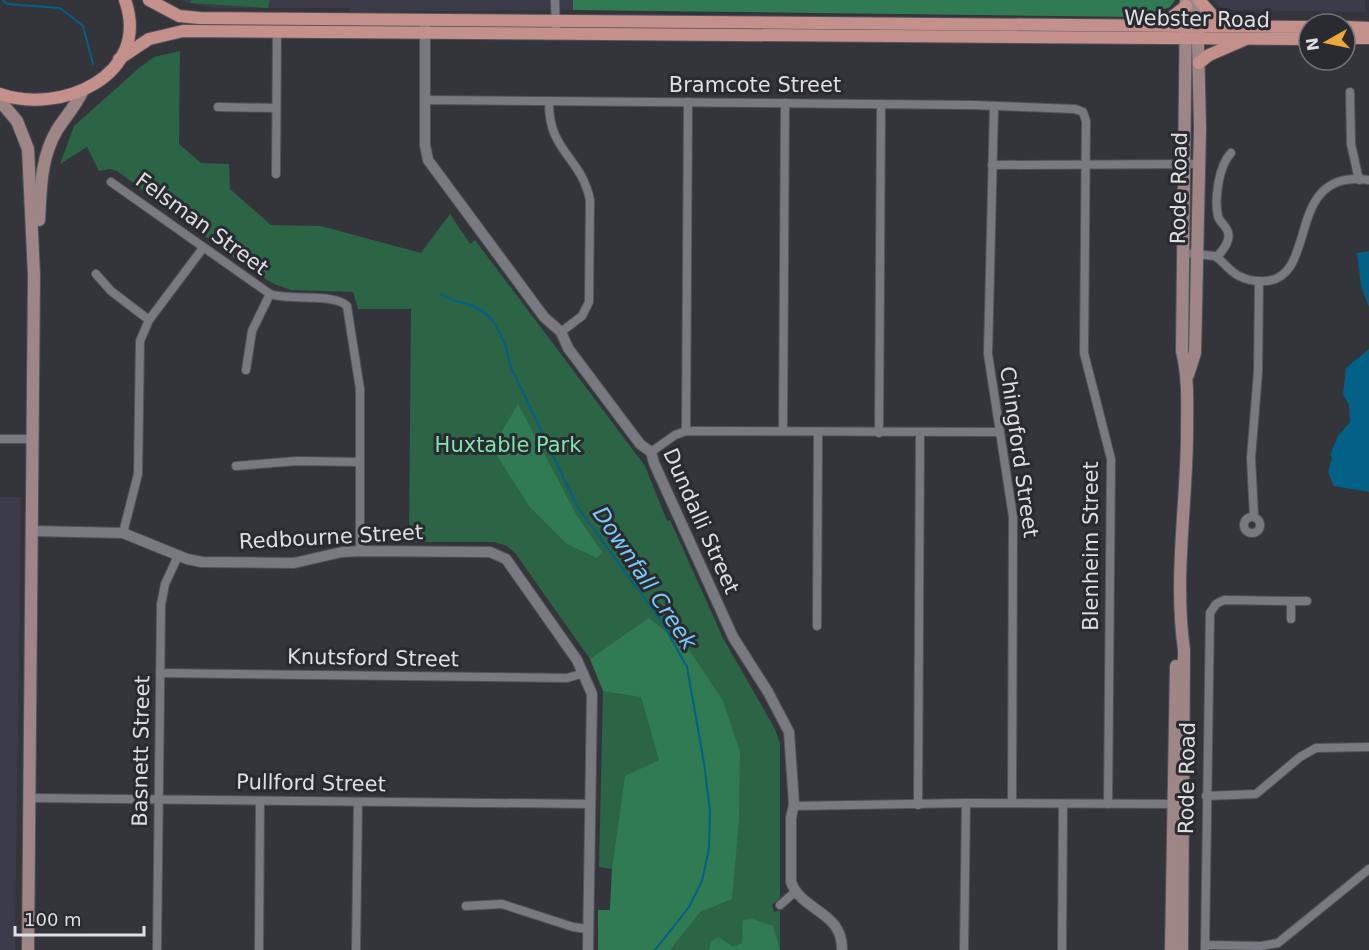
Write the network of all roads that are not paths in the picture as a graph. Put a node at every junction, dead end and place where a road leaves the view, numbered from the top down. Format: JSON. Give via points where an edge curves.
{"nodes":[{"id":1,"x":125,"y":0,"type":"edge"},
{"id":2,"x":148,"y":0,"type":"edge"},
{"id":3,"x":555,"y":0,"type":"edge"},
{"id":4,"x":1192,"y":2,"type":"edge"},
{"id":5,"x":556,"y":20,"type":"junction"},
{"id":6,"x":1220,"y":24,"type":"junction"},
{"id":7,"x":1162,"y":25,"type":"junction"},
{"id":8,"x":425,"y":26,"type":"junction"},
{"id":9,"x":1297,"y":27,"type":"edge"},
{"id":10,"x":277,"y":31,"type":"junction"},
{"id":11,"x":1192,"y":31,"type":"junction"},
{"id":12,"x":556,"y":34,"type":"junction"},
{"id":13,"x":1247,"y":39,"type":"junction"},
{"id":14,"x":1297,"y":39,"type":"edge"},
{"id":15,"x":119,"y":59,"type":"junction"},
{"id":16,"x":1199,"y":63,"type":"junction"},
{"id":17,"x":82,"y":92,"type":"junction"},
{"id":18,"x":1350,"y":92,"type":"dead end"},
{"id":19,"x":0,"y":94,"type":"edge"},
{"id":20,"x":426,"y":100,"type":"junction"},
{"id":21,"x":0,"y":101,"type":"edge"},
{"id":22,"x":549,"y":101,"type":"junction"},
{"id":23,"x":688,"y":102,"type":"junction"},
{"id":24,"x":785,"y":103,"type":"junction"},
{"id":25,"x":881,"y":104,"type":"junction"},
{"id":26,"x":218,"y":107,"type":"dead end"},
{"id":27,"x":994,"y":107,"type":"junction"},
{"id":28,"x":276,"y":108,"type":"junction"},
{"id":29,"x":1083,"y":112,"type":"joint"},
{"id":30,"x":1231,"y":153,"type":"dead end"},
{"id":31,"x":1185,"y":164,"type":"junction"},
{"id":32,"x":1199,"y":164,"type":"junction"},
{"id":33,"x":992,"y":165,"type":"junction"},
{"id":34,"x":1087,"y":165,"type":"junction"},
{"id":35,"x":276,"y":174,"type":"dead end"},
{"id":36,"x":1359,"y":180,"type":"junction"},
{"id":37,"x":1369,"y":180,"type":"edge"},
{"id":38,"x":111,"y":182,"type":"dead end"},
{"id":39,"x":203,"y":248,"type":"junction"},
{"id":40,"x":1183,"y":253,"type":"junction"},
{"id":41,"x":1198,"y":253,"type":"junction"},
{"id":42,"x":1217,"y":257,"type":"junction"},
{"id":43,"x":96,"y":274,"type":"dead end"},
{"id":44,"x":34,"y":275,"type":"junction"},
{"id":45,"x":1259,"y":281,"type":"junction"},
{"id":46,"x":270,"y":294,"type":"junction"},
{"id":47,"x":149,"y":320,"type":"junction"},
{"id":48,"x":561,"y":332,"type":"junction"},
{"id":49,"x":246,"y":370,"type":"dead end"},
{"id":50,"x":1188,"y":376,"type":"junction"},
{"id":51,"x":686,"y":431,"type":"junction"},
{"id":52,"x":783,"y":431,"type":"junction"},
{"id":53,"x":818,"y":432,"type":"junction"},
{"id":54,"x":1000,"y":432,"type":"junction"},
{"id":55,"x":879,"y":433,"type":"junction"},
{"id":56,"x":920,"y":433,"type":"junction"},
{"id":57,"x":0,"y":439,"type":"edge"},
{"id":58,"x":33,"y":439,"type":"junction"},
{"id":59,"x":651,"y":452,"type":"junction"},
{"id":60,"x":360,"y":462,"type":"junction"},
{"id":61,"x":236,"y":466,"type":"dead end"},
{"id":62,"x":1254,"y":517,"type":"dead end"},
{"id":63,"x":33,"y":531,"type":"junction"},
{"id":64,"x":123,"y":533,"type":"junction"},
{"id":65,"x":360,"y":551,"type":"junction"},
{"id":66,"x":178,"y":556,"type":"junction"},
{"id":67,"x":1291,"y":601,"type":"junction"},
{"id":68,"x":1307,"y":601,"type":"dead end"},
{"id":69,"x":1291,"y":620,"type":"dead end"},
{"id":70,"x":817,"y":626,"type":"dead end"},
{"id":71,"x":160,"y":673,"type":"junction"},
{"id":72,"x":584,"y":673,"type":"junction"},
{"id":73,"x":1369,"y":747,"type":"edge"},
{"id":74,"x":1206,"y":796,"type":"junction"},
{"id":75,"x":30,"y":798,"type":"junction"},
{"id":76,"x":159,"y":800,"type":"junction"},
{"id":77,"x":260,"y":801,"type":"junction"},
{"id":78,"x":358,"y":802,"type":"junction"},
{"id":79,"x":966,"y":803,"type":"junction"},
{"id":80,"x":1012,"y":803,"type":"junction"},
{"id":81,"x":591,"y":804,"type":"junction"},
{"id":82,"x":1063,"y":804,"type":"junction"},
{"id":83,"x":1108,"y":804,"type":"junction"},
{"id":84,"x":1178,"y":804,"type":"junction"},
{"id":85,"x":918,"y":805,"type":"junction"},
{"id":86,"x":794,"y":806,"type":"junction"},
{"id":87,"x":1369,"y":869,"type":"edge"},
{"id":88,"x":796,"y":891,"type":"junction"},
{"id":89,"x":780,"y":905,"type":"dead end"},
{"id":90,"x":466,"y":906,"type":"dead end"},
{"id":91,"x":588,"y":929,"type":"junction"},
{"id":92,"x":1205,"y":948,"type":"edge"},
{"id":93,"x":259,"y":949,"type":"edge"},
{"id":94,"x":28,"y":950,"type":"edge"},
{"id":95,"x":157,"y":950,"type":"edge"},
{"id":96,"x":356,"y":950,"type":"edge"},
{"id":97,"x":588,"y":950,"type":"edge"},
{"id":98,"x":842,"y":950,"type":"edge"},
{"id":99,"x":964,"y":950,"type":"edge"},
{"id":100,"x":1062,"y":950,"type":"edge"},
{"id":101,"x":1171,"y":950,"type":"edge"},
{"id":102,"x":1182,"y":950,"type":"edge"}],
"edges":[{"from":1,"to":15,"type":"main road","via":[[130,29]]},
{"from":2,"to":8,"type":"main road","name":"Webster Road","via":[[168,12],[190,18]]},
{"from":3,"to":5,"type":"street"},
{"from":4,"to":6,"type":"main road"},
{"from":4,"to":7,"type":"main road"},
{"from":4,"to":11,"type":"main road","name":"Rode Road"},
{"from":5,"to":7,"type":"main road","name":"Webster Road"},
{"from":5,"to":8,"type":"main road","name":"Webster Road"},
{"from":5,"to":12,"type":"street"},
{"from":6,"to":9,"type":"main road","name":"Webster Road"},
{"from":6,"to":11,"type":"main road","name":"Webster Road"},
{"from":7,"to":11,"type":"main road","name":"Webster Road"},
{"from":8,"to":10,"type":"main road","name":"Webster Road"},
{"from":8,"to":12,"type":"main road","name":"Webster Road"},
{"from":8,"to":20,"type":"street","name":"Dundalli Street"},
{"from":10,"to":15,"type":"main road","name":"Webster Road","via":[[174,32],[149,39]]},
{"from":10,"to":28,"type":"street"},
{"from":11,"to":12,"type":"main road","name":"Webster Road"},
{"from":11,"to":13,"type":"main road","name":"Webster Road"},
{"from":11,"to":16,"type":"main road","name":"Rode Road"},
{"from":11,"to":31,"type":"main road","name":"Rode Road"},
{"from":13,"to":14,"type":"main road","name":"Webster Road"},
{"from":13,"to":16,"type":"main road"},
{"from":15,"to":17,"type":"main road","via":[[104,77]]},
{"from":16,"to":32,"type":"main road","name":"Rode Road"},
{"from":17,"to":19,"type":"main road","via":[[36,101]]},
{"from":17,"to":44,"type":"main road","via":[[43,160]]},
{"from":18,"to":36,"type":"street","via":[[1351,144]]},
{"from":20,"to":22,"type":"street","name":"Bramcote Street"},
{"from":20,"to":48,"type":"street","name":"Dundalli Street","via":[[425,146],[432,167],[544,317]]},
{"from":21,"to":44,"type":"main road","via":[[17,121],[28,149]]},
{"from":22,"to":23,"type":"street","name":"Bramcote Street"},
{"from":22,"to":48,"type":"street","via":[[553,136],[579,170],[590,200],[589,302],[582,316]]},
{"from":23,"to":24,"type":"street","name":"Bramcote Street"},
{"from":23,"to":51,"type":"street"},
{"from":24,"to":25,"type":"street","name":"Bramcote Street"},
{"from":24,"to":52,"type":"street"},
{"from":25,"to":27,"type":"street","name":"Bramcote Street"},
{"from":25,"to":55,"type":"street"},
{"from":26,"to":28,"type":"street"},
{"from":27,"to":29,"type":"street","name":"Bramcote Street"},
{"from":27,"to":33,"type":"street","name":"Chingford Street"},
{"from":28,"to":35,"type":"street"},
{"from":29,"to":34,"type":"street","name":"Blenheim Street"},
{"from":30,"to":42,"type":"street","via":[[1220,175],[1218,217],[1228,237]]},
{"from":31,"to":32,"type":"street"},
{"from":31,"to":34,"type":"street"},
{"from":31,"to":40,"type":"main road","name":"Rode Road"},
{"from":32,"to":41,"type":"main road","name":"Rode Road"},
{"from":33,"to":34,"type":"street"},
{"from":33,"to":54,"type":"street","name":"Chingford Street","via":[[987,348]]},
{"from":34,"to":83,"type":"street","name":"Blenheim Street","via":[[1084,353],[1111,459]]},
{"from":36,"to":37,"type":"street"},
{"from":36,"to":45,"type":"street","via":[[1342,182],[1320,196],[1307,215],[1293,265],[1280,277]]},
{"from":38,"to":39,"type":"street","name":"Felsman Street"},
{"from":39,"to":46,"type":"street","name":"Felsman Street"},
{"from":39,"to":47,"type":"street"},
{"from":40,"to":41,"type":"street"},
{"from":40,"to":50,"type":"main road","name":"Rode Road","via":[[1182,351]]},
{"from":41,"to":42,"type":"street"},
{"from":41,"to":50,"type":"main road","name":"Rode Road","via":[[1196,353]]},
{"from":42,"to":45,"type":"street","via":[[1240,277]]},
{"from":43,"to":47,"type":"street","via":[[111,291]]},
{"from":44,"to":58,"type":"main road"},
{"from":45,"to":62,"type":"street","via":[[1258,372],[1251,458]]},
{"from":46,"to":49,"type":"street","via":[[252,331]]},
{"from":46,"to":60,"type":"street","name":"Felsman Street","via":[[291,299],[336,299],[347,306],[360,388]]},
{"from":47,"to":64,"type":"street","via":[[138,348],[138,474]]},
{"from":48,"to":59,"type":"street","name":"Dundalli Street","via":[[568,348],[640,444]]},
{"from":50,"to":84,"type":"main road","name":"Rode Road"},
{"from":51,"to":52,"type":"street"},
{"from":51,"to":59,"type":"street"},
{"from":52,"to":53,"type":"street"},
{"from":53,"to":55,"type":"street"},
{"from":53,"to":70,"type":"street"},
{"from":54,"to":56,"type":"street"},
{"from":54,"to":80,"type":"street","name":"Chingford Street","via":[[1013,517]]},
{"from":55,"to":56,"type":"street"},
{"from":56,"to":85,"type":"street"},
{"from":57,"to":58,"type":"street"},
{"from":58,"to":63,"type":"main road"},
{"from":59,"to":86,"type":"street","name":"Dundalli Street","via":[[728,627],[786,725]]},
{"from":60,"to":61,"type":"street","via":[[297,461]]},
{"from":60,"to":65,"type":"street","name":"Felsman Street"},
{"from":63,"to":64,"type":"street","name":"Redbourne Street"},
{"from":63,"to":75,"type":"main road"},
{"from":64,"to":66,"type":"street","name":"Redbourne Street"},
{"from":65,"to":66,"type":"street","name":"Redbourne Street","via":[[294,563],[202,562]]},
{"from":65,"to":72,"type":"street","name":"Redbourne Street","via":[[478,551],[501,555]]},
{"from":66,"to":71,"type":"street","name":"Basnett Street","via":[[162,597]]},
{"from":67,"to":68,"type":"street"},
{"from":67,"to":69,"type":"street"},
{"from":67,"to":74,"type":"street","name":"Rode Road","via":[[1228,600],[1212,608]]},
{"from":71,"to":72,"type":"street","name":"Knutsford Street","via":[[567,678]]},
{"from":71,"to":76,"type":"street","name":"Basnett Street"},
{"from":72,"to":81,"type":"street","name":"Redbourne Street","via":[[592,700]]},
{"from":73,"to":74,"type":"street","via":[[1316,748],[1256,794]]},
{"from":74,"to":92,"type":"street","name":"Rode Road"},
{"from":75,"to":76,"type":"street","name":"Pullford Street"},
{"from":75,"to":94,"type":"main road"},
{"from":76,"to":77,"type":"street","name":"Pullford Street"},
{"from":76,"to":95,"type":"street","name":"Basnett Street"},
{"from":77,"to":78,"type":"street","name":"Pullford Street"},
{"from":77,"to":93,"type":"street"},
{"from":78,"to":81,"type":"street","name":"Pullford Street"},
{"from":78,"to":96,"type":"street"},
{"from":79,"to":80,"type":"street"},
{"from":79,"to":85,"type":"street"},
{"from":79,"to":99,"type":"street"},
{"from":80,"to":82,"type":"street"},
{"from":81,"to":91,"type":"street","name":"Redbourne Street"},
{"from":82,"to":83,"type":"street"},
{"from":82,"to":100,"type":"street"},
{"from":83,"to":84,"type":"street"},
{"from":84,"to":101,"type":"main road","name":"Rode Road"},
{"from":84,"to":102,"type":"main road","name":"Rode Road"},
{"from":85,"to":86,"type":"street"},
{"from":86,"to":88,"type":"street","name":"Dundalli Street","via":[[790,873]]},
{"from":87,"to":92,"type":"street","via":[[1278,943]]},
{"from":88,"to":89,"type":"street"},
{"from":88,"to":98,"type":"street","via":[[839,928]]},
{"from":90,"to":91,"type":"street","via":[[502,904]]},
{"from":91,"to":97,"type":"street","name":"Redbourne Street"}]}
